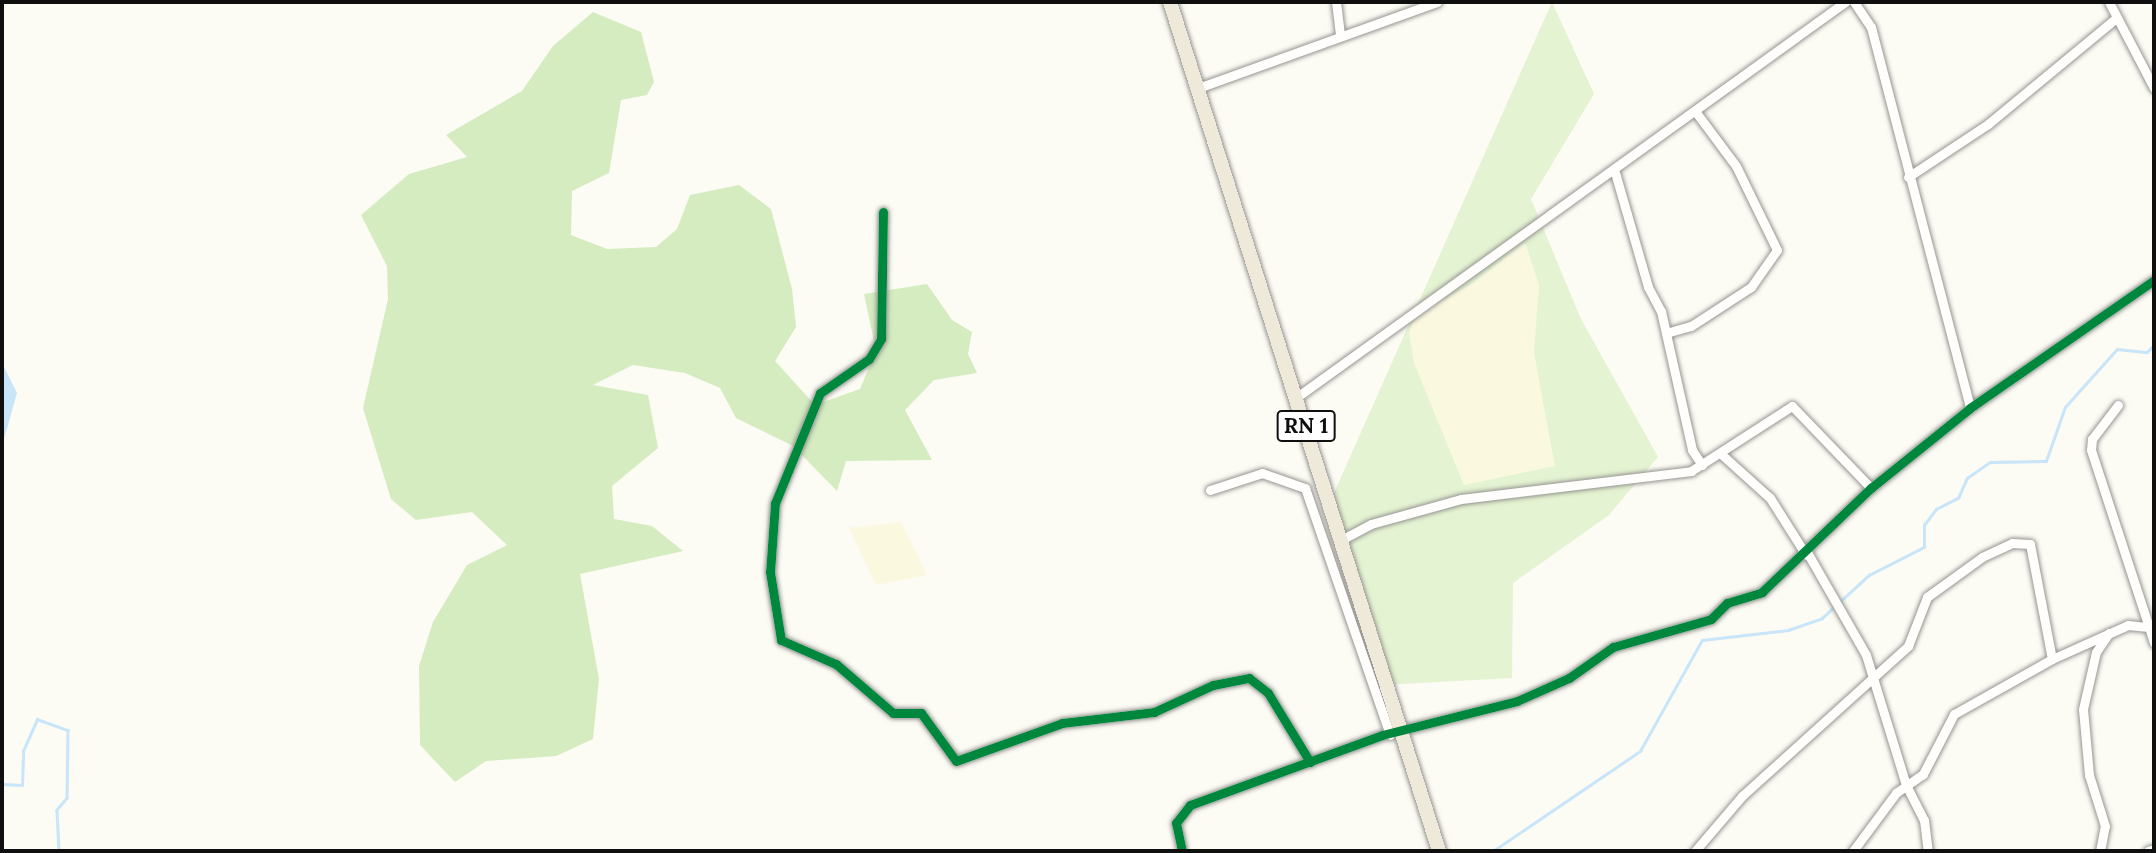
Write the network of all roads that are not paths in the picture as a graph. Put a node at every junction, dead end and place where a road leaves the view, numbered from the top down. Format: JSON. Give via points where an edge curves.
{"nodes":[{"id":1,"x":1170,"y":2,"type":"edge"},
{"id":2,"x":1336,"y":2,"type":"edge"},
{"id":3,"x":1437,"y":2,"type":"edge"},
{"id":4,"x":1845,"y":2,"type":"edge"},
{"id":5,"x":1854,"y":2,"type":"edge"},
{"id":6,"x":2109,"y":2,"type":"edge"},
{"id":7,"x":2116,"y":18,"type":"junction"},
{"id":8,"x":1340,"y":36,"type":"junction"},
{"id":9,"x":1198,"y":88,"type":"junction"},
{"id":10,"x":2154,"y":88,"type":"edge"},
{"id":11,"x":1695,"y":111,"type":"junction"},
{"id":12,"x":1614,"y":169,"type":"junction"},
{"id":13,"x":1908,"y":177,"type":"junction"},
{"id":14,"x":883,"y":212,"type":"dead end"},
{"id":15,"x":2154,"y":280,"type":"edge"},
{"id":16,"x":1666,"y":333,"type":"junction"},
{"id":17,"x":1297,"y":397,"type":"junction"},
{"id":18,"x":2118,"y":405,"type":"dead end"},
{"id":19,"x":1970,"y":408,"type":"junction"},
{"id":20,"x":1720,"y":453,"type":"junction"},
{"id":21,"x":1702,"y":465,"type":"junction"},
{"id":22,"x":1871,"y":488,"type":"junction"},
{"id":23,"x":1210,"y":490,"type":"dead end"},
{"id":24,"x":1341,"y":540,"type":"junction"},
{"id":25,"x":1807,"y":554,"type":"junction"},
{"id":26,"x":2146,"y":627,"type":"junction"},
{"id":27,"x":2109,"y":633,"type":"junction"},
{"id":28,"x":2154,"y":641,"type":"edge"},
{"id":29,"x":2052,"y":659,"type":"junction"},
{"id":30,"x":1875,"y":679,"type":"junction"},
{"id":31,"x":1396,"y":735,"type":"junction"},
{"id":32,"x":1310,"y":762,"type":"junction"},
{"id":33,"x":1906,"y":785,"type":"junction"},
{"id":34,"x":2154,"y":849,"type":"edge"},
{"id":35,"x":1182,"y":851,"type":"edge"},
{"id":36,"x":1439,"y":851,"type":"edge"},
{"id":37,"x":1695,"y":851,"type":"edge"},
{"id":38,"x":1853,"y":851,"type":"edge"},
{"id":39,"x":1928,"y":851,"type":"edge"},
{"id":40,"x":2100,"y":851,"type":"edge"},
{"id":41,"x":2148,"y":851,"type":"edge"}],
"edges":[{"from":1,"to":9,"type":"main road","number":"RN 1"},
{"from":2,"to":8,"type":"street"},
{"from":3,"to":8,"type":"street"},
{"from":4,"to":11,"type":"street"},
{"from":5,"to":13,"type":"street","via":[[1871,27]]},
{"from":6,"to":7,"type":"street"},
{"from":7,"to":10,"type":"street"},
{"from":7,"to":13,"type":"street","via":[[1988,124]]},
{"from":8,"to":9,"type":"street"},
{"from":9,"to":17,"type":"main road","number":"RN 1"},
{"from":11,"to":12,"type":"street"},
{"from":11,"to":16,"type":"street","via":[[1736,166],[1777,250],[1751,287],[1691,326]]},
{"from":12,"to":16,"type":"street"},
{"from":12,"to":17,"type":"street"},
{"from":13,"to":19,"type":"street"},
{"from":14,"to":32,"type":"street","via":[[881,339],[869,359],[820,393],[775,503],[770,572],[781,640],[836,664],[893,713],[921,713],[956,761],[1036,731],[1154,712],[1213,685],[1249,678],[1268,693]]},
{"from":15,"to":19,"type":"street"},
{"from":16,"to":21,"type":"street","via":[[1692,450]]},
{"from":17,"to":24,"type":"main road","number":"RN 1"},
{"from":18,"to":26,"type":"street","via":[[2096,432],[2091,450]]},
{"from":19,"to":22,"type":"street"},
{"from":20,"to":21,"type":"street"},
{"from":20,"to":22,"type":"street","via":[[1792,406]]},
{"from":20,"to":25,"type":"street","via":[[1770,498]]},
{"from":21,"to":24,"type":"street","via":[[1691,471],[1461,499],[1371,524]]},
{"from":22,"to":25,"type":"street"},
{"from":23,"to":31,"type":"street","via":[[1262,472],[1305,488]]},
{"from":24,"to":31,"type":"main road","number":"RN 1"},
{"from":25,"to":30,"type":"street"},
{"from":25,"to":31,"type":"street","via":[[1762,592],[1727,603],[1711,619],[1613,647],[1569,678],[1517,701],[1464,711]]},
{"from":26,"to":27,"type":"street","via":[[2128,625]]},
{"from":26,"to":28,"type":"street"},
{"from":27,"to":29,"type":"street"},
{"from":27,"to":40,"type":"street","via":[[2096,652],[2083,709],[2089,775],[2105,825]]},
{"from":29,"to":30,"type":"street","via":[[2046,612],[2024,541],[1982,557],[1927,597],[1917,632]]},
{"from":29,"to":33,"type":"street","via":[[1954,714],[1928,767]]},
{"from":30,"to":33,"type":"street"},
{"from":30,"to":37,"type":"street","via":[[1742,796]]},
{"from":31,"to":32,"type":"street"},
{"from":31,"to":36,"type":"main road","number":"RN 1"},
{"from":32,"to":35,"type":"street","via":[[1184,809],[1177,823]]},
{"from":33,"to":38,"type":"street"},
{"from":33,"to":39,"type":"street","via":[[1924,820]]},
{"from":34,"to":41,"type":"street"}]}
